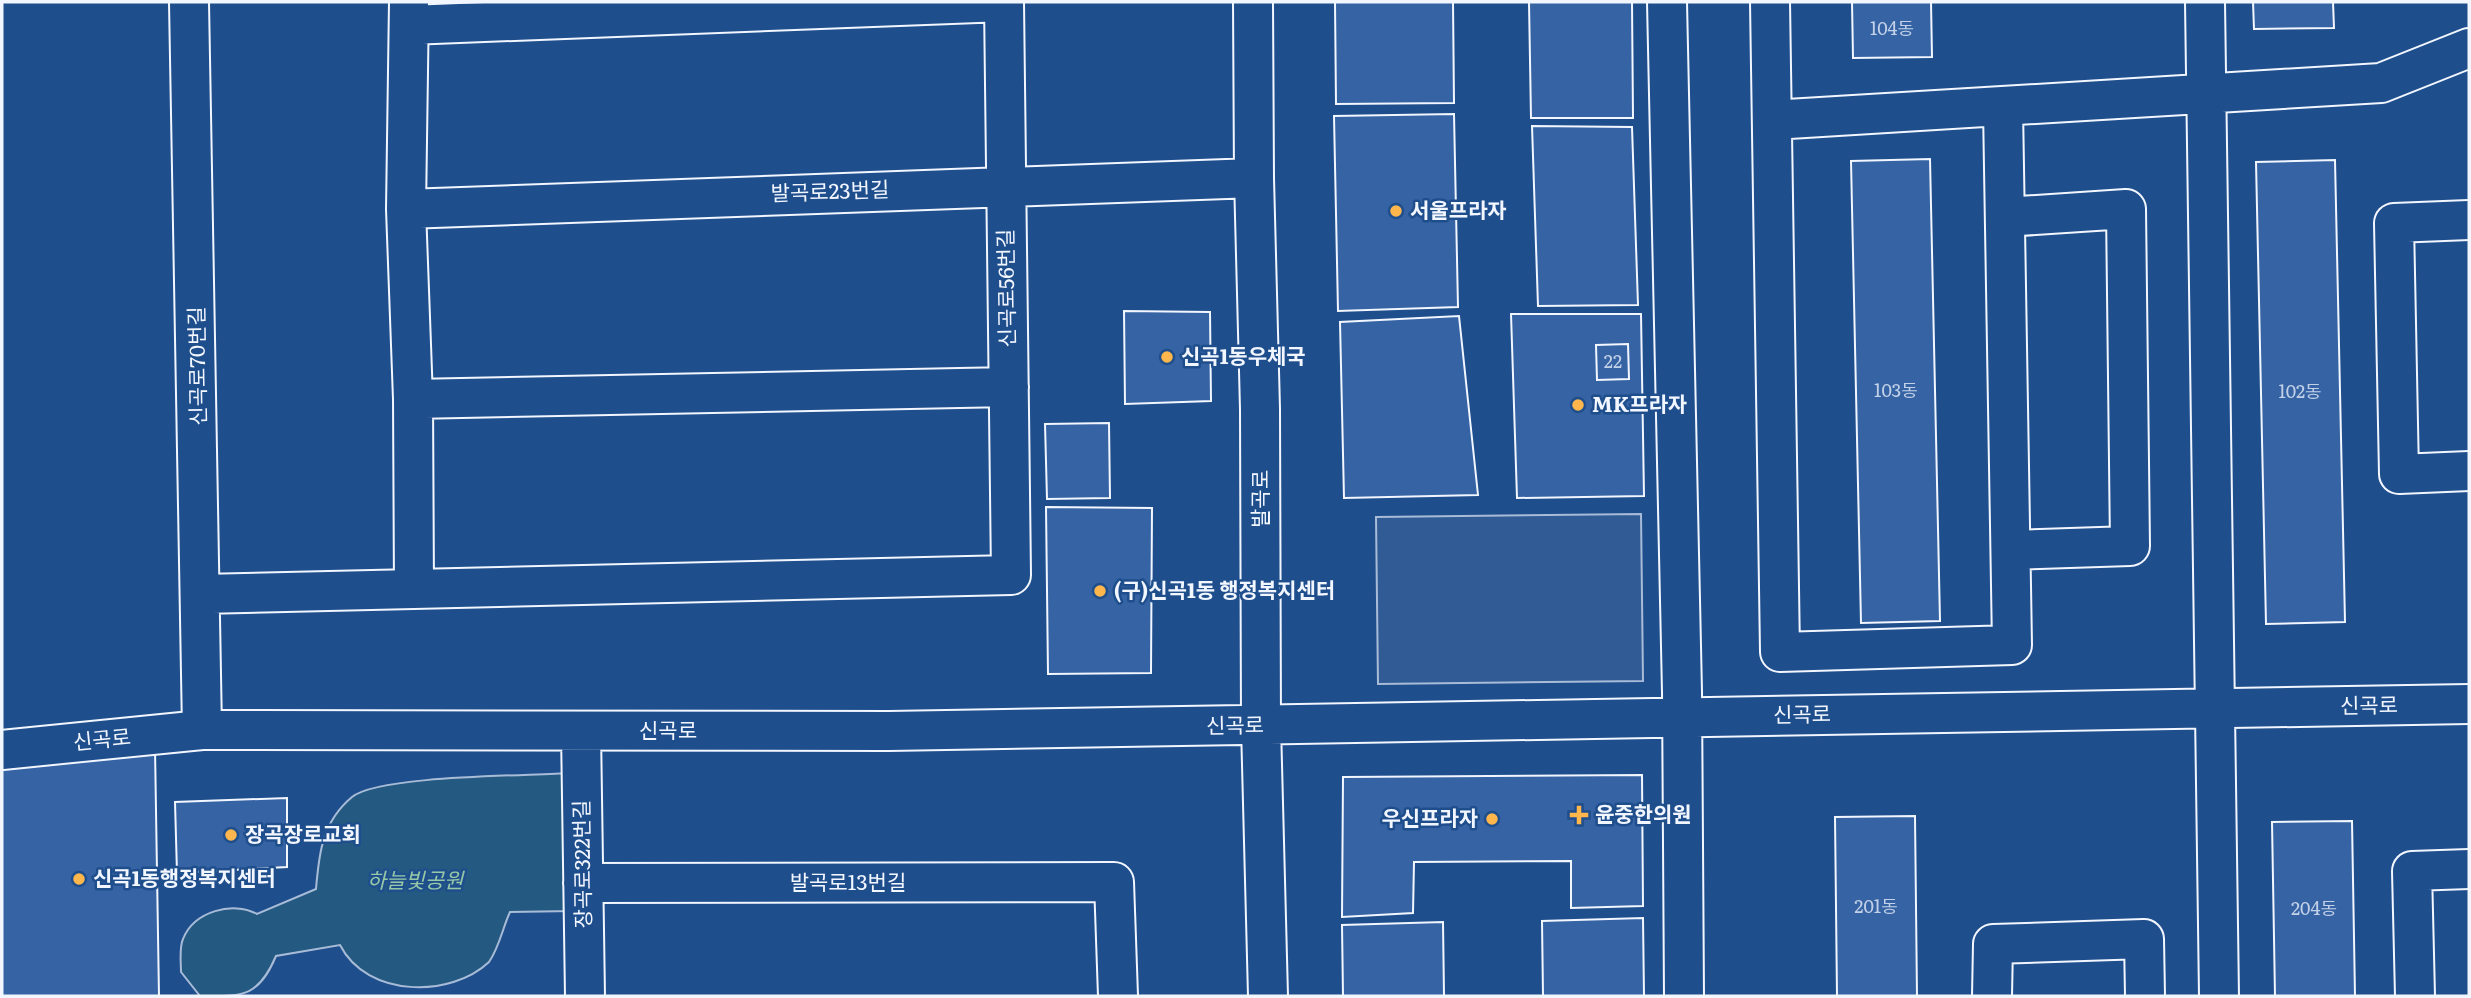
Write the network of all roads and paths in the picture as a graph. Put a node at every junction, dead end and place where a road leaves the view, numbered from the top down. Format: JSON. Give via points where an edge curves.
{"nodes":[{"id":1,"x":190,"y":2,"type":"edge"},
{"id":2,"x":1004,"y":2,"type":"edge"},
{"id":3,"x":1253,"y":2,"type":"edge"},
{"id":4,"x":1667,"y":2,"type":"edge"},
{"id":5,"x":1770,"y":2,"type":"edge"},
{"id":6,"x":2205,"y":2,"type":"edge"},
{"id":7,"x":409,"y":13,"type":"edge"},
{"id":8,"x":2469,"y":48,"type":"edge"},
{"id":9,"x":2207,"y":96,"type":"junction"},
{"id":10,"x":2003,"y":108,"type":"junction"},
{"id":11,"x":1772,"y":120,"type":"junction"},
{"id":12,"x":1254,"y":178,"type":"junction"},
{"id":13,"x":1006,"y":186,"type":"junction"},
{"id":14,"x":407,"y":209,"type":"junction"},
{"id":15,"x":2005,"y":217,"type":"junction"},
{"id":16,"x":2469,"y":220,"type":"edge"},
{"id":17,"x":1009,"y":387,"type":"junction"},
{"id":18,"x":413,"y":399,"type":"junction"},
{"id":19,"x":2469,"y":471,"type":"edge"},
{"id":20,"x":2011,"y":550,"type":"junction"},
{"id":21,"x":414,"y":589,"type":"junction"},
{"id":22,"x":201,"y":594,"type":"junction"},
{"id":23,"x":2469,"y":704,"type":"edge"},
{"id":24,"x":2215,"y":708,"type":"junction"},
{"id":25,"x":1682,"y":718,"type":"junction"},
{"id":26,"x":1261,"y":726,"type":"junction"},
{"id":27,"x":202,"y":730,"type":"junction"},
{"id":28,"x":581,"y":731,"type":"junction"},
{"id":29,"x":2,"y":750,"type":"edge"},
{"id":30,"x":2469,"y":869,"type":"edge"},
{"id":31,"x":583,"y":883,"type":"junction"},
{"id":32,"x":585,"y":996,"type":"edge"},
{"id":33,"x":1118,"y":996,"type":"edge"},
{"id":34,"x":1268,"y":996,"type":"edge"},
{"id":35,"x":1684,"y":996,"type":"edge"},
{"id":36,"x":1992,"y":996,"type":"edge"},
{"id":37,"x":2145,"y":996,"type":"edge"},
{"id":38,"x":2219,"y":996,"type":"edge"},
{"id":39,"x":2414,"y":996,"type":"edge"}],
"edges":[{"from":1,"to":22,"type":"street","name":"신곡로70번길"},
{"from":2,"to":7,"type":"street"},
{"from":2,"to":13,"type":"street","name":"신곡로56번길"},
{"from":3,"to":12,"type":"street","name":"발곡로"},
{"from":4,"to":25,"type":"street"},
{"from":5,"to":11,"type":"street"},
{"from":6,"to":9,"type":"street"},
{"from":7,"to":14,"type":"street"},
{"from":8,"to":9,"type":"street","via":[[2381,83]]},
{"from":9,"to":10,"type":"street"},
{"from":9,"to":24,"type":"street"},
{"from":10,"to":11,"type":"street"},
{"from":10,"to":15,"type":"street"},
{"from":11,"to":20,"type":"street","via":[[1780,652],[2012,645]]},
{"from":12,"to":13,"type":"street","name":"발곡로23번길"},
{"from":12,"to":26,"type":"street","name":"발곡로","via":[[1261,409]]},
{"from":13,"to":14,"type":"street","name":"발곡로23번길"},
{"from":13,"to":17,"type":"street","name":"신곡로56번길"},
{"from":14,"to":18,"type":"street"},
{"from":15,"to":20,"type":"street"},
{"from":15,"to":20,"type":"street","via":[[2126,209],[2130,546]]},
{"from":16,"to":19,"type":"street","via":[[2394,223],[2399,474]]},
{"from":17,"to":18,"type":"street"},
{"from":17,"to":21,"type":"street","name":"신곡로56번길","via":[[1011,575]]},
{"from":18,"to":21,"type":"street"},
{"from":21,"to":22,"type":"street"},
{"from":22,"to":27,"type":"street","name":"신곡로70번길"},
{"from":23,"to":24,"type":"street","name":"신곡로"},
{"from":24,"to":25,"type":"street","name":"신곡로"},
{"from":24,"to":38,"type":"street"},
{"from":25,"to":26,"type":"street","name":"신곡로"},
{"from":25,"to":35,"type":"street"},
{"from":26,"to":28,"type":"street","name":"신곡로"},
{"from":26,"to":34,"type":"street","name":"발곡로"},
{"from":27,"to":28,"type":"street","name":"신곡로"},
{"from":27,"to":29,"type":"street","name":"신곡로"},
{"from":28,"to":31,"type":"street","name":"장곡로322번길"},
{"from":30,"to":39,"type":"street","via":[[2412,871]]},
{"from":31,"to":32,"type":"street","name":"장곡로322번길"},
{"from":31,"to":33,"type":"street","name":"발곡로13번길","via":[[1114,882]]},
{"from":36,"to":37,"type":"street","via":[[1993,944],[2144,939]]}]}
